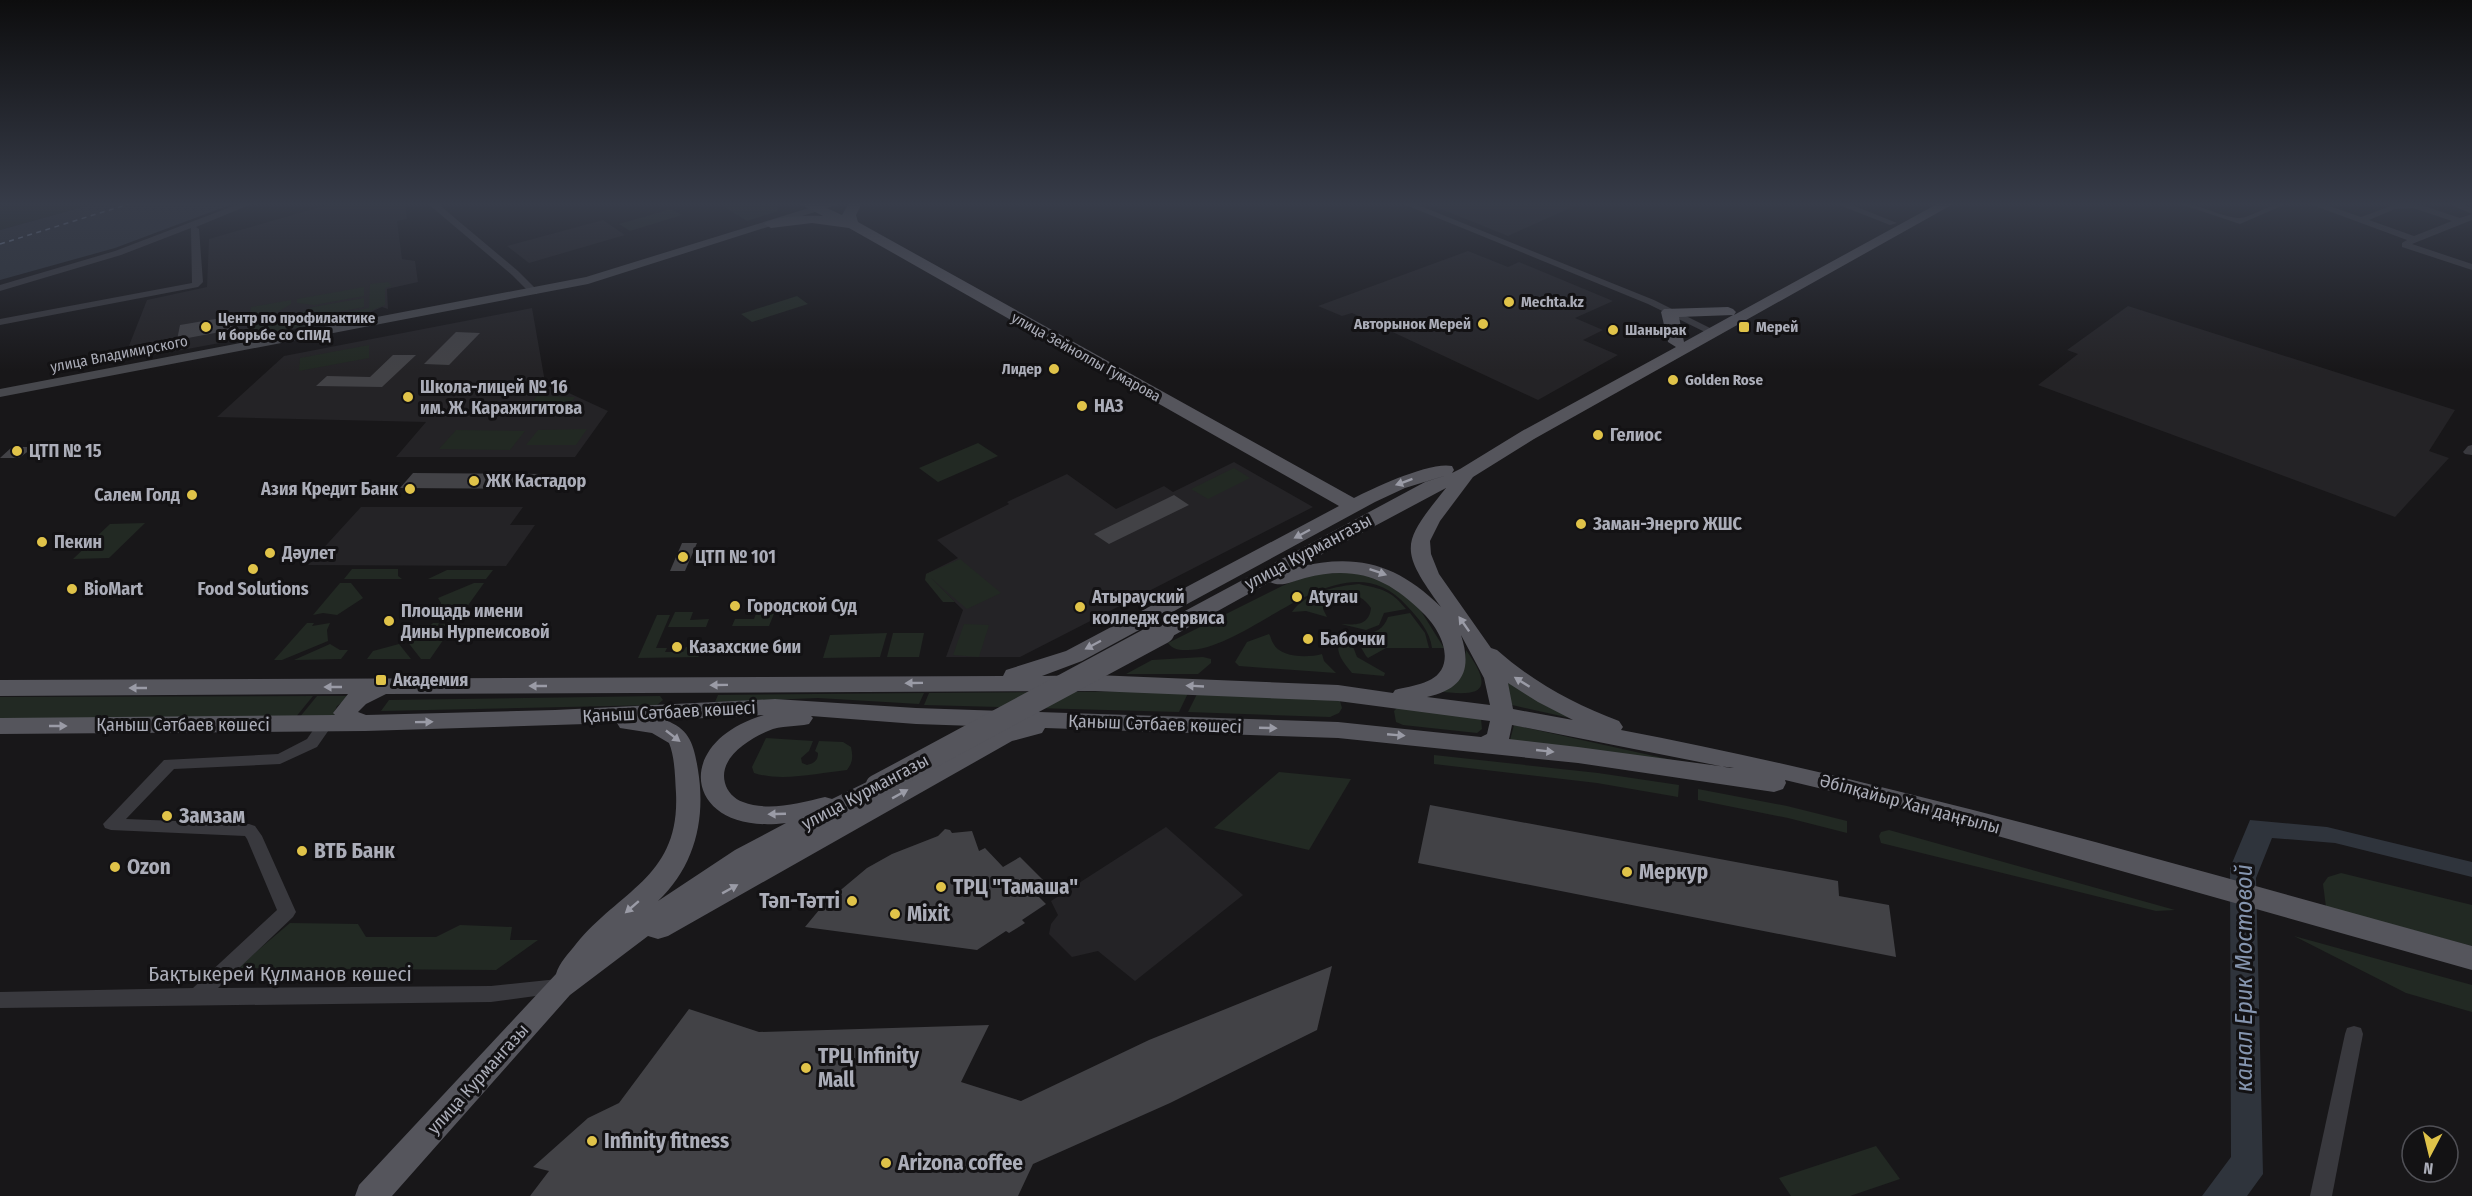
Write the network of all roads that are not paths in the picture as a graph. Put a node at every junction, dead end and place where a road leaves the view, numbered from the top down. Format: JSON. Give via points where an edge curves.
{"nodes":[{"id":1,"x":98,"y":259,"type":"edge"},
{"id":2,"x":109,"y":259,"type":"edge"},
{"id":3,"x":197,"y":259,"type":"edge"},
{"id":4,"x":498,"y":259,"type":"edge"},
{"id":5,"x":657,"y":259,"type":"edge"},
{"id":6,"x":914,"y":259,"type":"edge"},
{"id":7,"x":1544,"y":259,"type":"edge"},
{"id":8,"x":1827,"y":259,"type":"edge"},
{"id":9,"x":1843,"y":259,"type":"edge"},
{"id":10,"x":2446,"y":259,"type":"edge"},
{"id":11,"x":91,"y":265,"type":"dead end"},
{"id":12,"x":2472,"y":267,"type":"edge"},
{"id":13,"x":0,"y":288,"type":"edge"},
{"id":14,"x":534,"y":292,"type":"junction"},
{"id":15,"x":1669,"y":312,"type":"junction"},
{"id":16,"x":1728,"y":312,"type":"junction"},
{"id":17,"x":0,"y":322,"type":"edge"},
{"id":18,"x":1708,"y":330,"type":"junction"},
{"id":19,"x":1676,"y":342,"type":"junction"},
{"id":20,"x":1648,"y":363,"type":"junction"},
{"id":21,"x":0,"y":393,"type":"edge"},
{"id":22,"x":1462,"y":470,"type":"junction"},
{"id":23,"x":1354,"y":506,"type":"junction"},
{"id":24,"x":1239,"y":590,"type":"junction"},
{"id":25,"x":1480,"y":647,"type":"junction"},
{"id":26,"x":972,"y":682,"type":"junction"},
{"id":27,"x":665,"y":685,"type":"junction"},
{"id":28,"x":392,"y":687,"type":"junction"},
{"id":29,"x":0,"y":688,"type":"edge"},
{"id":30,"x":1338,"y":693,"type":"junction"},
{"id":31,"x":1382,"y":697,"type":"junction"},
{"id":32,"x":654,"y":712,"type":"junction"},
{"id":33,"x":1503,"y":715,"type":"junction"},
{"id":34,"x":916,"y":716,"type":"junction"},
{"id":35,"x":555,"y":718,"type":"junction"},
{"id":36,"x":1071,"y":722,"type":"junction"},
{"id":37,"x":365,"y":723,"type":"junction"},
{"id":38,"x":325,"y":724,"type":"junction"},
{"id":39,"x":0,"y":726,"type":"edge"},
{"id":40,"x":1338,"y":730,"type":"junction"},
{"id":41,"x":1487,"y":744,"type":"junction"},
{"id":42,"x":1670,"y":749,"type":"junction"},
{"id":43,"x":866,"y":792,"type":"junction"},
{"id":44,"x":2182,"y":887,"type":"junction"},
{"id":45,"x":2292,"y":917,"type":"junction"},
{"id":46,"x":604,"y":957,"type":"junction"},
{"id":47,"x":2472,"y":958,"type":"edge"},
{"id":48,"x":2472,"y":973,"type":"edge"},
{"id":49,"x":560,"y":987,"type":"junction"},
{"id":50,"x":197,"y":996,"type":"junction"},
{"id":51,"x":0,"y":1000,"type":"edge"},
{"id":52,"x":2354,"y":1034,"type":"dead end"},
{"id":53,"x":371,"y":1196,"type":"edge"},
{"id":54,"x":2321,"y":1196,"type":"edge"}],
"edges":[{"from":1,"to":13,"type":"street"},
{"from":2,"to":11,"type":"street"},
{"from":3,"to":17,"type":"street","via":[[195,285]]},
{"from":4,"to":14,"type":"street"},
{"from":5,"to":14,"type":"street","name":"улица Владимирского"},
{"from":6,"to":23,"type":"main road","name":"улица Зейноллы Гумарова"},
{"from":7,"to":15,"type":"street"},
{"from":8,"to":16,"type":"main road","name":"улица Курмангазы"},
{"from":9,"to":18,"type":"main road","name":"улица Курмангазы"},
{"from":10,"to":12,"type":"street"},
{"from":14,"to":21,"type":"street","name":"улица Владимирского"},
{"from":15,"to":16,"type":"main road"},
{"from":15,"to":18,"type":"street"},
{"from":15,"to":19,"type":"main road"},
{"from":16,"to":18,"type":"main road","name":"улица Курмангазы"},
{"from":18,"to":19,"type":"main road","name":"улица Курмангазы"},
{"from":18,"to":20,"type":"main road","name":"улица Курмангазы"},
{"from":19,"to":20,"type":"main road","name":"улица Курмангазы"},
{"from":20,"to":22,"type":"main road","name":"улица Курмангазы"},
{"from":22,"to":23,"type":"main road","one_way":true,"via":[[1398,484]]},
{"from":22,"to":24,"type":"main road","name":"улица Курмангазы","via":[[1442,476],[1432,486]]},
{"from":25,"to":22,"type":"main road","one_way":true,"via":[[1428,573],[1420,542],[1431,520],[1454,494]]},
{"from":23,"to":26,"type":"main road","one_way":true,"via":[[1074,656],[1027,673]]},
{"from":24,"to":31,"type":"main road","one_way":true,"via":[[1314,569],[1343,566],[1371,569],[1405,584],[1454,637],[1458,662],[1453,675],[1440,686],[1411,695]]},
{"from":24,"to":43,"type":"main road","name":"улица Курмангазы","bridge":true},
{"from":25,"to":33,"type":"main road","via":[[1501,697]]},
{"from":42,"to":25,"type":"main road","one_way":true,"via":[[1551,701],[1507,673]]},
{"from":26,"to":27,"type":"main road","name":"Қаныш Сәтбаев көшесі","one_way":true},
{"from":30,"to":26,"type":"main road","name":"Қаныш Сәтбаев көшесі","one_way":true},
{"from":27,"to":28,"type":"main road","name":"Қаныш Сәтбаев көшесі","one_way":true},
{"from":27,"to":32,"type":"main road","via":[[672,692],[670,697]]},
{"from":28,"to":29,"type":"main road","name":"Қаныш Сәтбаев көшесі","one_way":true},
{"from":28,"to":37,"type":"main road","via":[[370,692],[350,705],[345,713]]},
{"from":30,"to":31,"type":"main road","name":"Әбілқайыр Хан даңғылы"},
{"from":30,"to":40,"type":"main road","via":[[1356,708],[1350,722]]},
{"from":31,"to":33,"type":"main road","name":"Әбілқайыр Хан даңғылы"},
{"from":32,"to":34,"type":"main road","name":"Қаныш Сәтбаев көшесі","via":[[785,707]]},
{"from":32,"to":35,"type":"main road","name":"Қаныш Сәтбаев көшесі"},
{"from":33,"to":41,"type":"main road","via":[[1498,738]]},
{"from":33,"to":42,"type":"main road","name":"Әбілқайыр Хан даңғылы"},
{"from":34,"to":36,"type":"main road","name":"Қаныш Сәтбаев көшесі"},
{"from":43,"to":34,"type":"main road","one_way":true,"via":[[780,815],[752,814],[732,808],[717,796],[711,780],[713,765],[722,751],[761,725],[785,718]]},
{"from":37,"to":35,"type":"main road","name":"Қаныш Сәтбаев көшесі","one_way":true},
{"from":35,"to":49,"type":"main road","one_way":true,"via":[[632,722],[669,732],[681,742],[687,774],[687,827],[673,865],[658,885],[592,944]]},
{"from":36,"to":40,"type":"main road","name":"Қаныш Сәтбаев көшесі","one_way":true},
{"from":46,"to":36,"type":"main road","one_way":true,"via":[[1004,735]]},
{"from":37,"to":38,"type":"main road","name":"Қаныш Сәтбаев көшесі"},
{"from":39,"to":38,"type":"main road","name":"Қаныш Сәтбаев көшесі","one_way":true},
{"from":38,"to":50,"type":"street","via":[[312,743],[280,759],[170,764],[111,824],[249,830],[254,836],[287,912]]},
{"from":40,"to":41,"type":"main road","name":"Әбілқайыр Хан даңғылы","one_way":true},
{"from":41,"to":44,"type":"main road","name":"Әбілқайыр Хан даңғылы","one_way":true,"via":[[1803,788]]},
{"from":42,"to":44,"type":"main road","name":"Әбілқайыр Хан даңғылы","via":[[1877,793]]},
{"from":43,"to":46,"type":"main road","name":"улица Курмангазы","via":[[744,857],[631,933]]},
{"from":44,"to":45,"type":"main road","name":"Әбілқайыр Хан даңғылы"},
{"from":45,"to":47,"type":"main road","name":"Әбілқайыр Хан даңғылы"},
{"from":45,"to":48,"type":"main road","name":"Әбілқайыр Хан даңғылы"},
{"from":46,"to":49,"type":"main road","name":"улица Курмангазы"},
{"from":49,"to":50,"type":"street","name":"Бақтыкерей Құлманов көшесі","via":[[491,994]]},
{"from":49,"to":53,"type":"main road","name":"улица Курмангазы"},
{"from":50,"to":51,"type":"street","name":"Бақтыкерей Құлманов көшесі"},
{"from":52,"to":54,"type":"street"}]}
